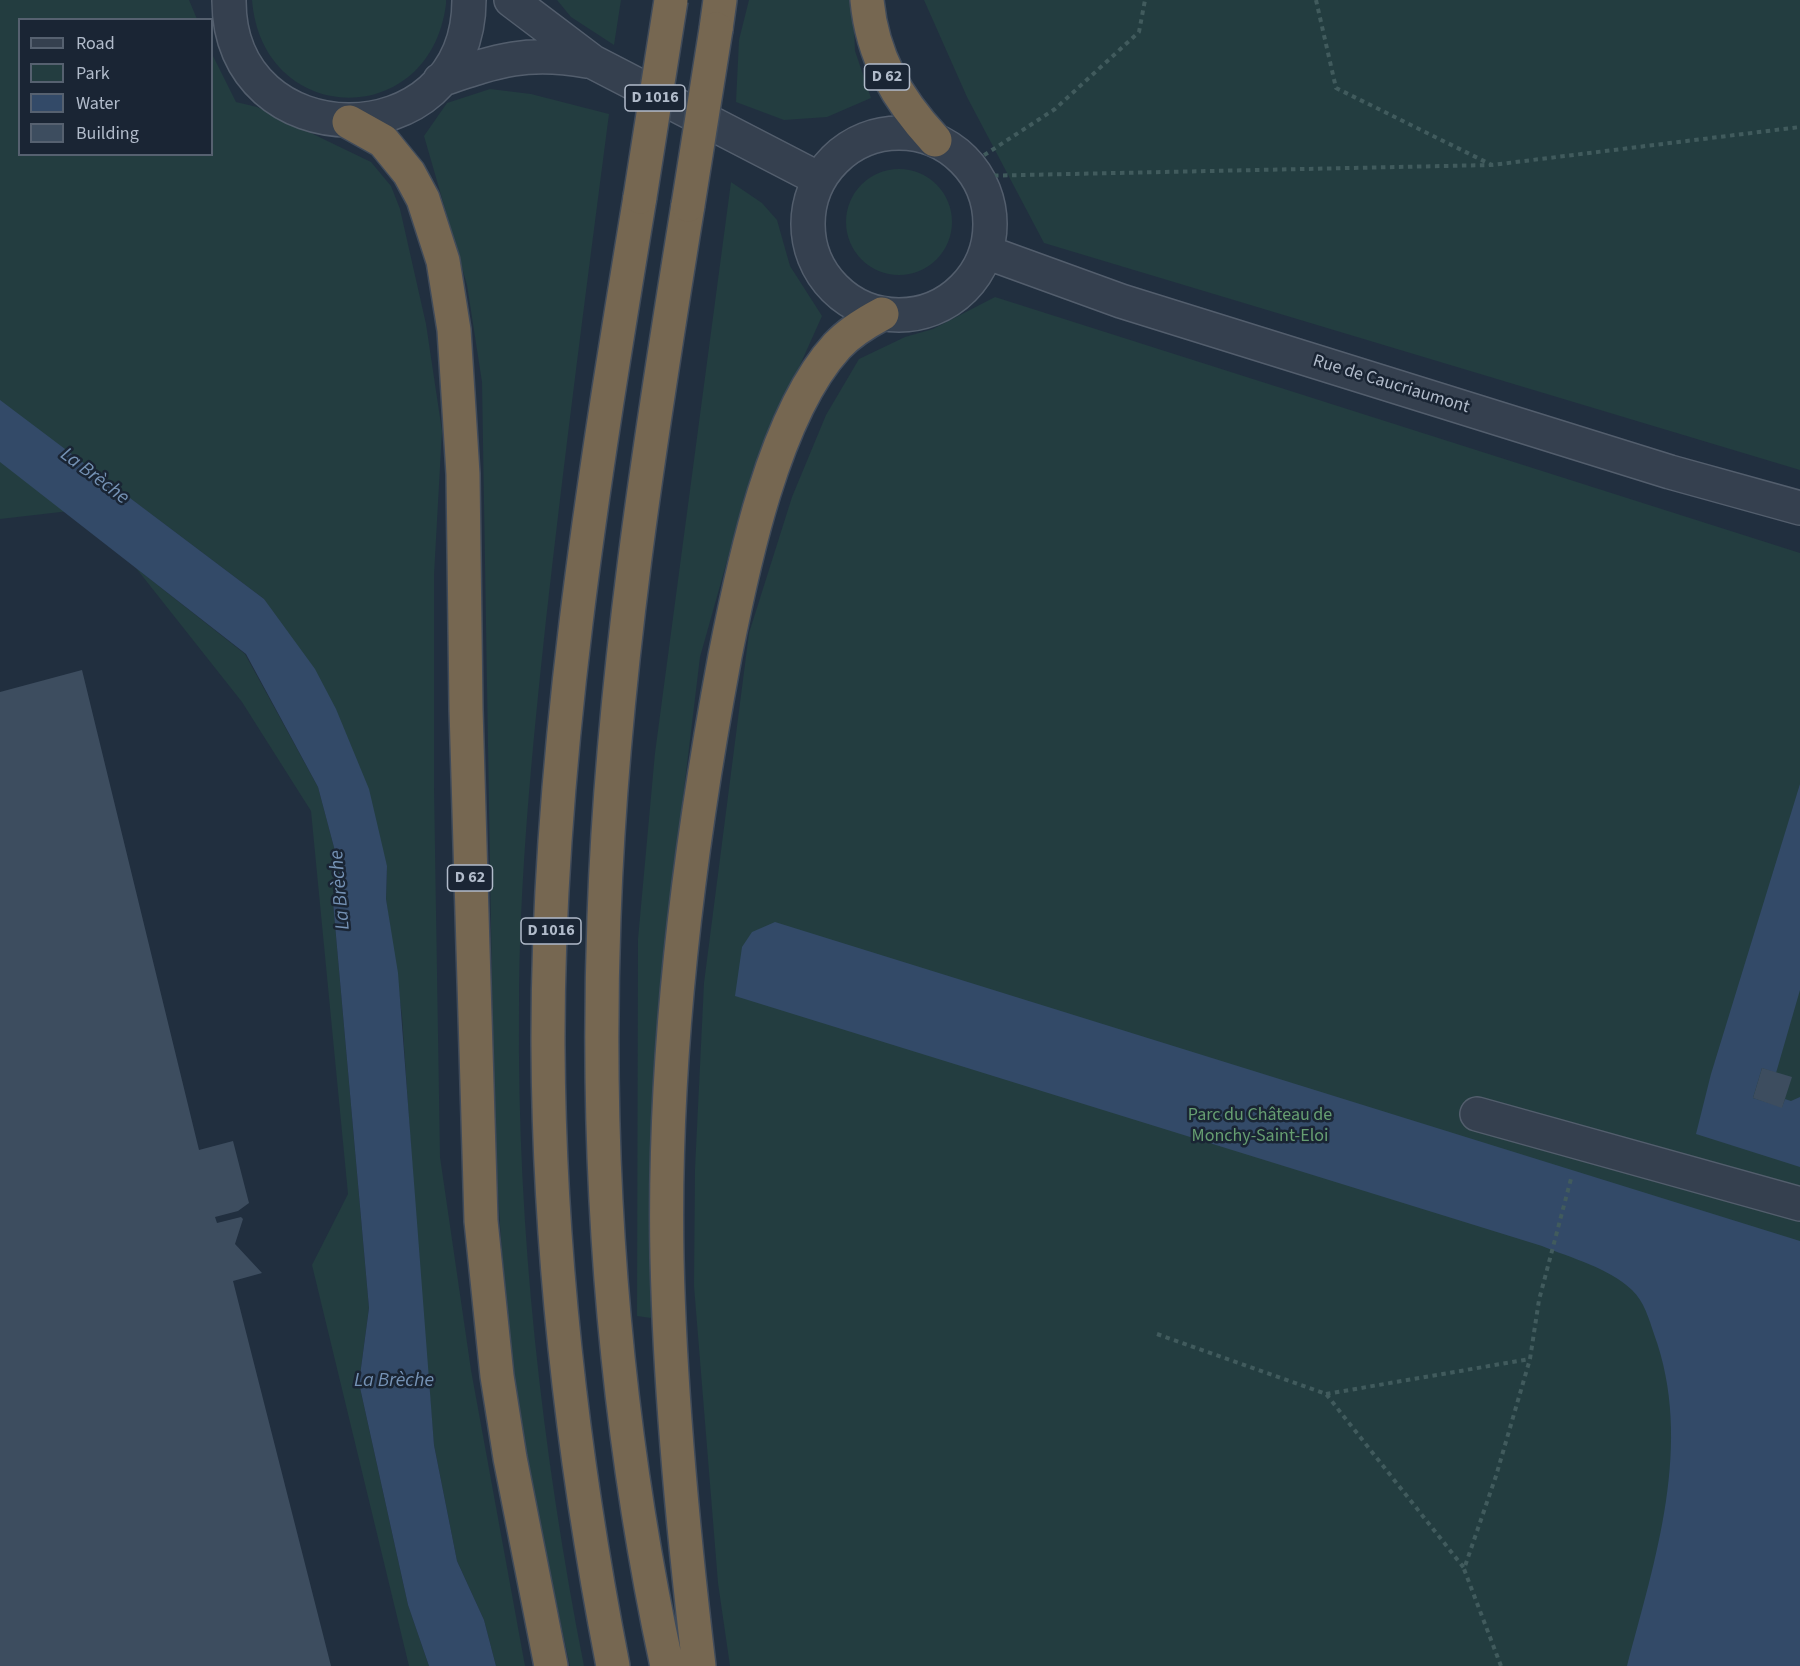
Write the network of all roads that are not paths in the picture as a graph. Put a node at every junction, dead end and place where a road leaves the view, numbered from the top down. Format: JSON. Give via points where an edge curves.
{"nodes":[{"id":1,"x":207,"y":0,"type":"edge"},
{"id":2,"x":469,"y":0,"type":"edge"},
{"id":3,"x":511,"y":0,"type":"edge"},
{"id":4,"x":671,"y":0,"type":"edge"},
{"id":5,"x":867,"y":0,"type":"edge"},
{"id":6,"x":230,"y":14,"type":"edge"},
{"id":7,"x":718,"y":14,"type":"edge"},
{"id":8,"x":593,"y":62,"type":"junction"},
{"id":9,"x":440,"y":80,"type":"junction"},
{"id":10,"x":350,"y":122,"type":"junction"},
{"id":11,"x":935,"y":140,"type":"junction"},
{"id":12,"x":819,"y":179,"type":"junction"},
{"id":13,"x":986,"y":252,"type":"junction"},
{"id":14,"x":882,"y":314,"type":"junction"},
{"id":15,"x":1800,"y":508,"type":"edge"},
{"id":16,"x":1477,"y":1114,"type":"dead end"},
{"id":17,"x":1800,"y":1204,"type":"edge"},
{"id":18,"x":551,"y":1666,"type":"edge"},
{"id":19,"x":613,"y":1666,"type":"edge"},
{"id":20,"x":668,"y":1666,"type":"edge"},
{"id":21,"x":699,"y":1666,"type":"edge"}],
"edges":[{"from":1,"to":6,"type":"street"},
{"from":2,"to":9,"type":"street","via":[[460,48]]},
{"from":3,"to":8,"type":"street"},
{"from":4,"to":19,"type":"highway","number":"D 1016","bridge":true,"via":[[598,469],[569,688],[556,832],[548,1031],[552,1194],[564,1353],[579,1476]]},
{"from":5,"to":11,"type":"highway","number":"D 62","via":[[877,52],[887,76],[900,99]]},
{"from":6,"to":10,"type":"street","via":[[246,63],[269,92],[312,116]]},
{"from":7,"to":20,"type":"highway","number":"D 1016","bridge":true,"via":[[657,401],[620,702],[608,844],[602,987],[603,1142],[619,1360],[637,1501]]},
{"from":8,"to":9,"type":"street","via":[[547,54],[528,55]]},
{"from":8,"to":12,"type":"street"},
{"from":9,"to":10,"type":"street","via":[[399,111]]},
{"from":10,"to":18,"type":"highway","number":"D 62","via":[[369,130],[390,148],[423,199],[443,261],[454,330],[463,474],[481,1221],[510,1458]]},
{"from":11,"to":12,"type":"street","via":[[896,133],[869,138],[846,149]]},
{"from":11,"to":13,"type":"street","via":[[972,170],[983,187],[989,213]]},
{"from":12,"to":14,"type":"street","via":[[807,217],[813,256],[826,280],[845,298]]},
{"from":13,"to":14,"type":"street","via":[[974,275],[946,302],[908,315]]},
{"from":13,"to":15,"type":"street","name":"Rue de Caucriaumont","via":[[1132,304],[1670,472]]},
{"from":14,"to":21,"type":"highway","via":[[852,332],[822,366],[794,416],[772,470],[731,628],[691,856],[671,1073],[667,1257],[686,1546]]},
{"from":16,"to":17,"type":"street"}]}
